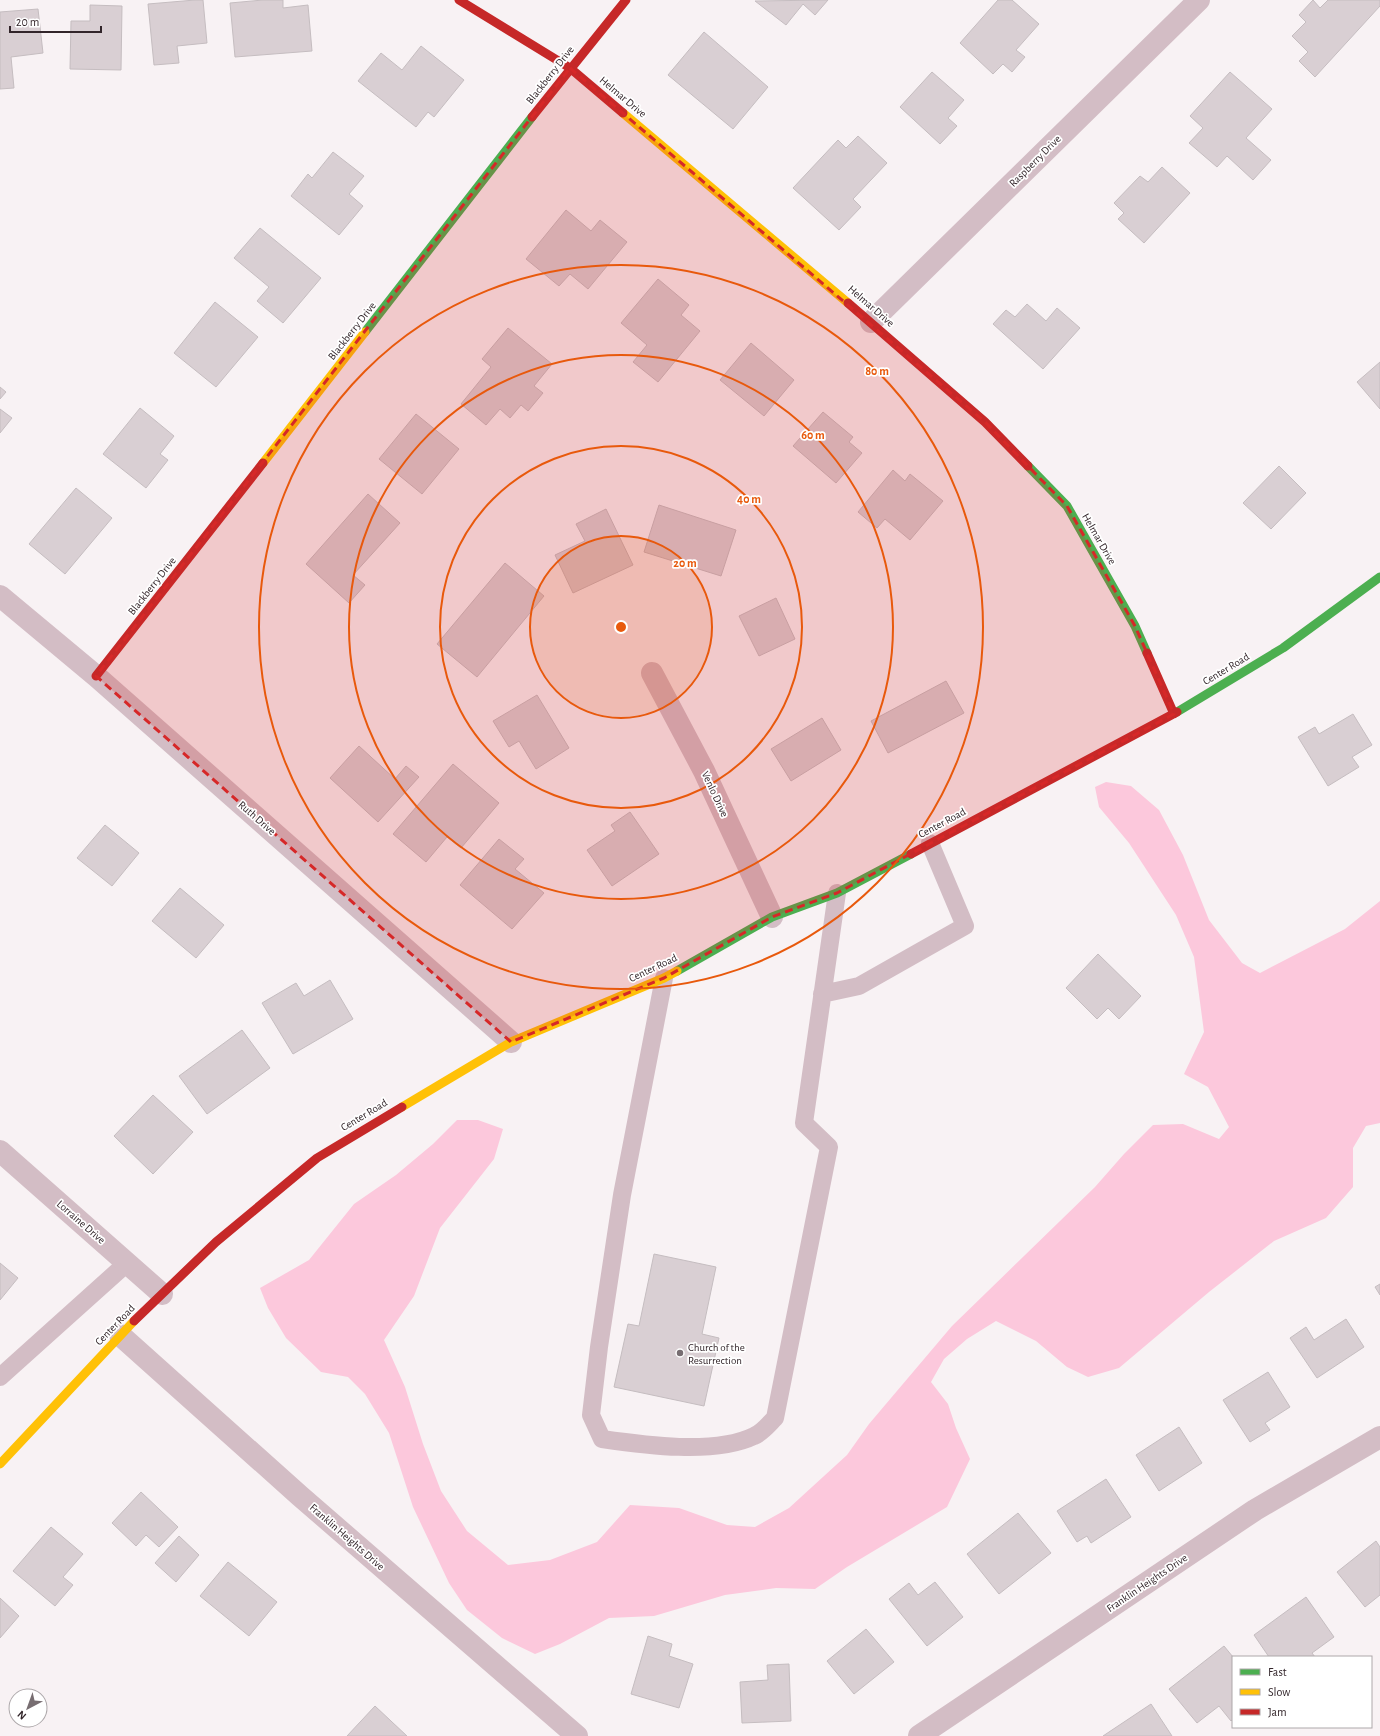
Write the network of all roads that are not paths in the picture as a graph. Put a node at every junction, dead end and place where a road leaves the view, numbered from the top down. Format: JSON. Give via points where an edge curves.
{"nodes":[{"id":1,"x":459,"y":0,"type":"edge"},
{"id":2,"x":626,"y":0,"type":"edge"},
{"id":3,"x":1199,"y":0,"type":"edge"},
{"id":4,"x":570,"y":68,"type":"junction"},
{"id":5,"x":871,"y":322,"type":"junction"},
{"id":6,"x":1380,"y":577,"type":"edge"},
{"id":7,"x":0,"y":596,"type":"edge"},
{"id":8,"x":652,"y":673,"type":"dead end"},
{"id":9,"x":96,"y":676,"type":"junction"},
{"id":10,"x":1174,"y":714,"type":"junction"},
{"id":11,"x":930,"y":843,"type":"junction"},
{"id":12,"x":837,"y":893,"type":"junction"},
{"id":13,"x":772,"y":917,"type":"junction"},
{"id":14,"x":664,"y":978,"type":"junction"},
{"id":15,"x":822,"y":994,"type":"junction"},
{"id":16,"x":511,"y":1042,"type":"junction"},
{"id":17,"x":0,"y":1151,"type":"edge"},
{"id":18,"x":127,"y":1263,"type":"junction"},
{"id":19,"x":162,"y":1294,"type":"junction"},
{"id":20,"x":120,"y":1335,"type":"junction"},
{"id":21,"x":0,"y":1377,"type":"edge"},
{"id":22,"x":1380,"y":1437,"type":"edge"},
{"id":23,"x":0,"y":1464,"type":"edge"},
{"id":24,"x":577,"y":1736,"type":"edge"},
{"id":25,"x":919,"y":1736,"type":"edge"}],
"edges":[{"from":1,"to":4,"type":"street","name":"Helmar Drive"},
{"from":2,"to":4,"type":"street","name":"Blackberry Drive"},
{"from":3,"to":5,"type":"street","name":"Raspberry Drive"},
{"from":4,"to":5,"type":"street","name":"Helmar Drive"},
{"from":4,"to":9,"type":"street","name":"Blackberry Drive"},
{"from":5,"to":10,"type":"street","name":"Helmar Drive","via":[[985,422],[1067,506],[1135,626]]},
{"from":6,"to":10,"type":"street","name":"Center Road","via":[[1283,648]]},
{"from":7,"to":9,"type":"street","name":"Ruth Drive"},
{"from":8,"to":13,"type":"street","name":"Venlo Drive","via":[[704,771]]},
{"from":9,"to":16,"type":"street","name":"Ruth Drive"},
{"from":10,"to":11,"type":"street","name":"Center Road"},
{"from":11,"to":12,"type":"street","name":"Center Road"},
{"from":11,"to":15,"type":"lane","via":[[965,926],[859,986]]},
{"from":12,"to":13,"type":"street","name":"Center Road"},
{"from":12,"to":15,"type":"lane"},
{"from":13,"to":14,"type":"street","name":"Center Road"},
{"from":14,"to":15,"type":"lane","via":[[622,1195],[591,1415],[602,1439],[653,1446],[724,1446],[755,1436],[775,1418],[829,1147],[804,1123]]},
{"from":14,"to":16,"type":"street","name":"Center Road"},
{"from":16,"to":19,"type":"street","name":"Center Road","via":[[316,1158],[216,1242]]},
{"from":17,"to":18,"type":"street","name":"Lorraine Drive"},
{"from":18,"to":19,"type":"street","name":"Lorraine Drive"},
{"from":18,"to":21,"type":"lane"},
{"from":19,"to":20,"type":"street","name":"Center Road"},
{"from":20,"to":23,"type":"street","name":"Center Road"},
{"from":20,"to":24,"type":"street","name":"Franklin Heights Drive","via":[[300,1496]]},
{"from":22,"to":25,"type":"street","name":"Franklin Heights Drive","via":[[1255,1510]]}]}
